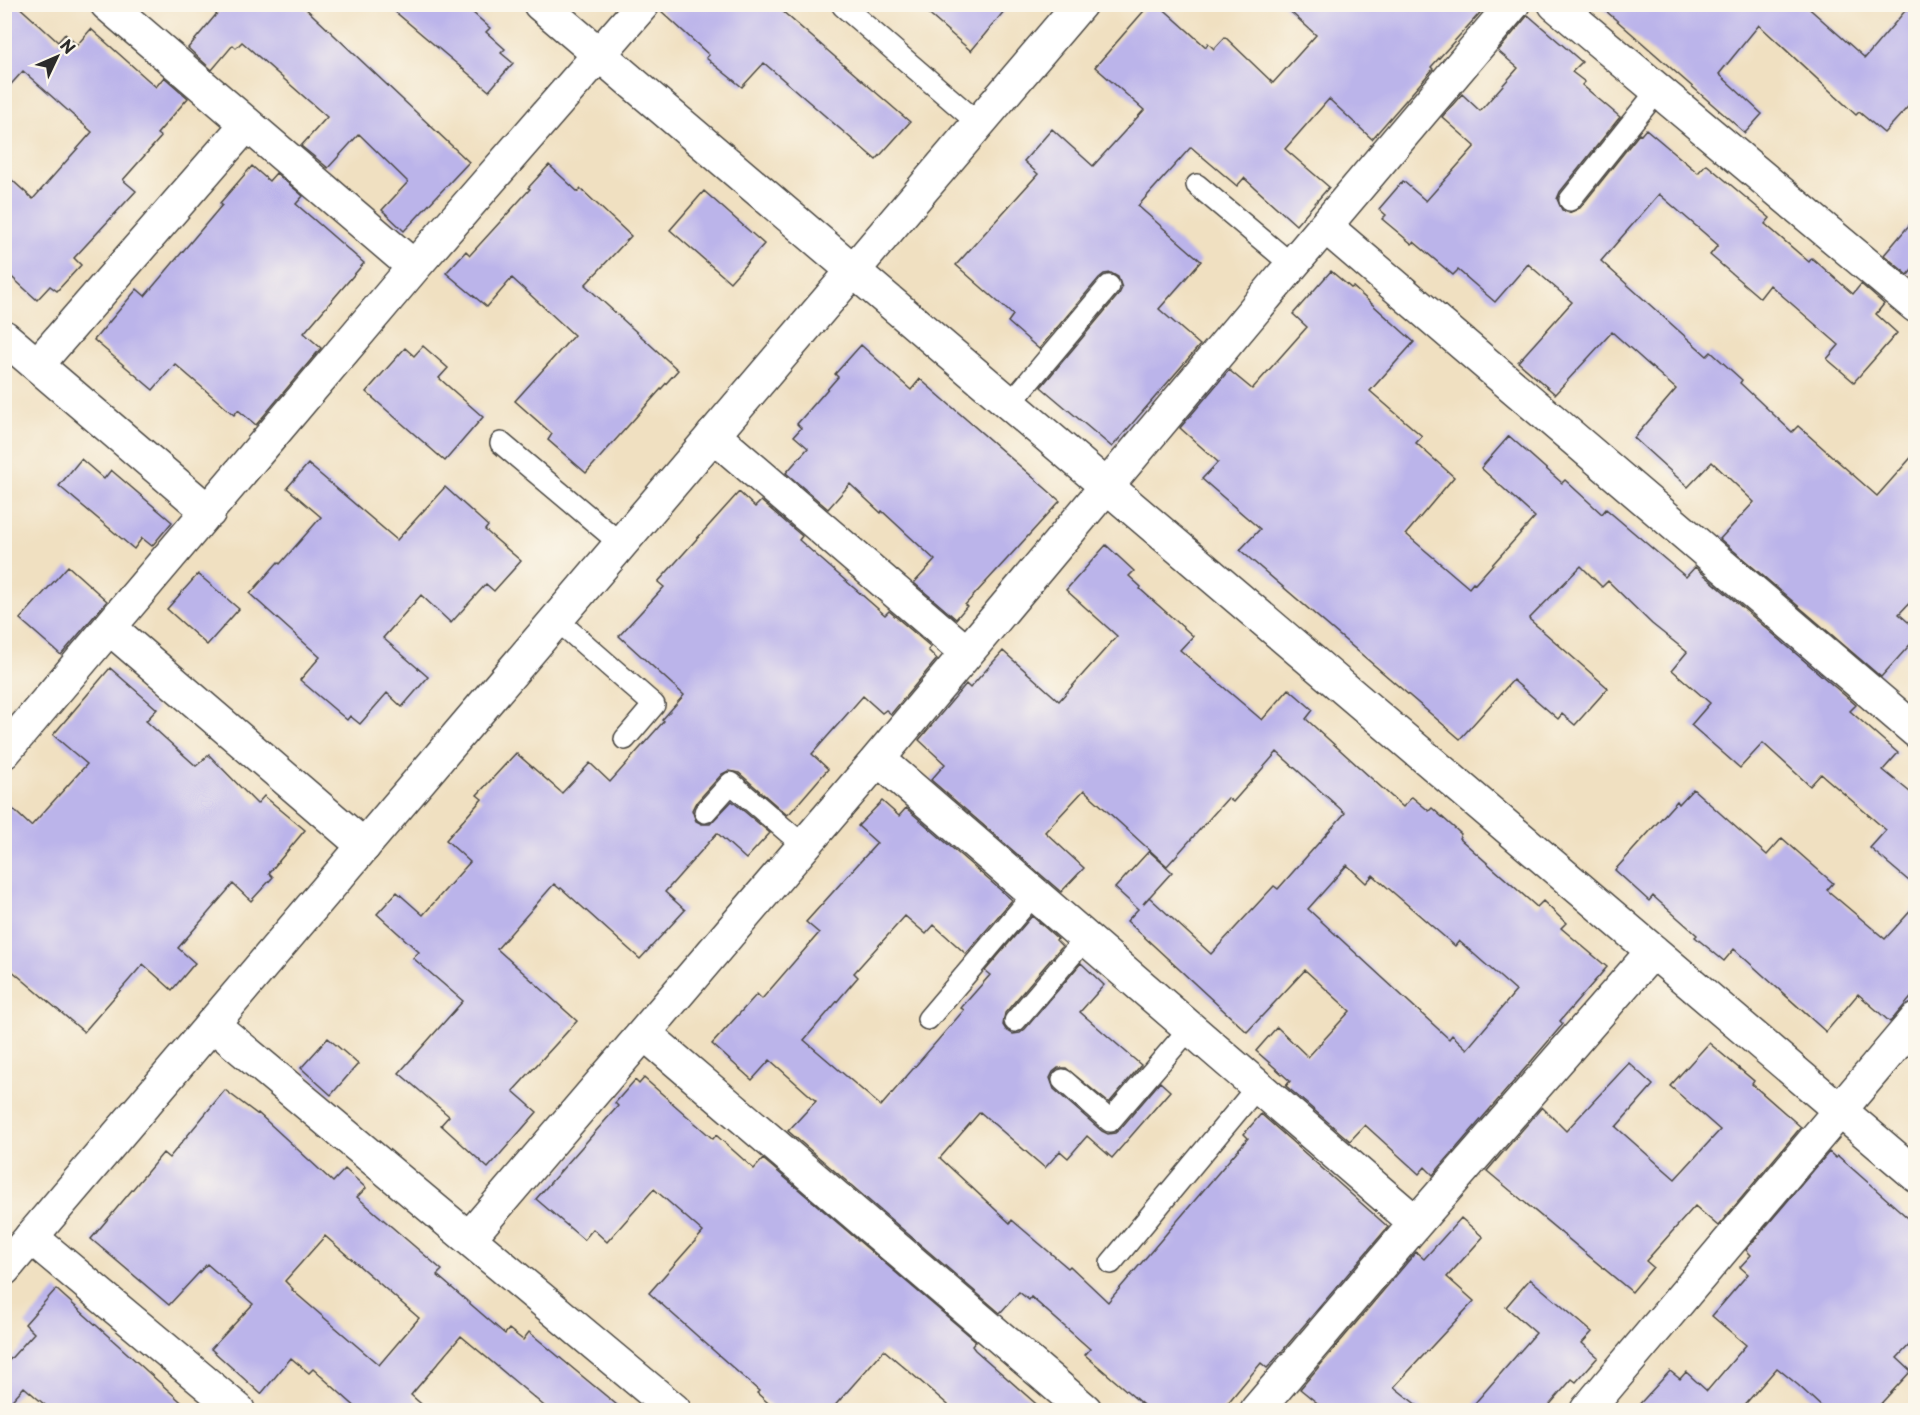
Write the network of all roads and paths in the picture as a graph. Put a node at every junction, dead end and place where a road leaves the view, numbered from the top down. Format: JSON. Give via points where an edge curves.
{"nodes":[{"id":1,"x":107,"y":4,"type":"edge"},
{"id":2,"x":540,"y":4,"type":"edge"},
{"id":3,"x":643,"y":4,"type":"edge"},
{"id":4,"x":1080,"y":4,"type":"edge"},
{"id":5,"x":1513,"y":4,"type":"edge"},
{"id":6,"x":1555,"y":4,"type":"edge"},
{"id":7,"x":843,"y":6,"type":"dead end"},
{"id":8,"x":599,"y":55,"type":"junction"},
{"id":9,"x":1658,"y":90,"type":"junction"},
{"id":10,"x":978,"y":123,"type":"junction"},
{"id":11,"x":246,"y":126,"type":"junction"},
{"id":12,"x":1197,"y":184,"type":"dead end"},
{"id":13,"x":1570,"y":200,"type":"dead end"},
{"id":14,"x":1325,"y":226,"type":"junction"},
{"id":15,"x":1292,"y":265,"type":"junction"},
{"id":16,"x":414,"y":267,"type":"junction"},
{"id":17,"x":852,"y":271,"type":"junction"},
{"id":18,"x":1109,"y":286,"type":"dead end"},
{"id":19,"x":1916,"y":306,"type":"edge"},
{"id":20,"x":4,"y":337,"type":"edge"},
{"id":21,"x":37,"y":365,"type":"junction"},
{"id":22,"x":1010,"y":404,"type":"junction"},
{"id":23,"x":713,"y":435,"type":"junction"},
{"id":24,"x":501,"y":443,"type":"dead end"},
{"id":25,"x":1107,"y":486,"type":"junction"},
{"id":26,"x":209,"y":512,"type":"junction"},
{"id":27,"x":621,"y":544,"type":"junction"},
{"id":28,"x":556,"y":619,"type":"junction"},
{"id":29,"x":110,"y":628,"type":"junction"},
{"id":30,"x":967,"y":653,"type":"junction"},
{"id":31,"x":1916,"y":731,"type":"edge"},
{"id":32,"x":626,"y":739,"type":"dead end"},
{"id":33,"x":4,"y":752,"type":"edge"},
{"id":34,"x":878,"y":759,"type":"junction"},
{"id":35,"x":705,"y":812,"type":"dead end"},
{"id":36,"x":364,"y":846,"type":"junction"},
{"id":37,"x":804,"y":846,"type":"junction"},
{"id":38,"x":1034,"y":894,"type":"junction"},
{"id":39,"x":1086,"y":938,"type":"junction"},
{"id":40,"x":1653,"y":951,"type":"junction"},
{"id":41,"x":928,"y":1019,"type":"dead end"},
{"id":42,"x":1916,"y":1020,"type":"edge"},
{"id":43,"x":1014,"y":1021,"type":"dead end"},
{"id":44,"x":212,"y":1024,"type":"junction"},
{"id":45,"x":1190,"y":1028,"type":"junction"},
{"id":46,"x":644,"y":1033,"type":"junction"},
{"id":47,"x":1063,"y":1080,"type":"dead end"},
{"id":48,"x":1258,"y":1086,"type":"junction"},
{"id":49,"x":1839,"y":1111,"type":"junction"},
{"id":50,"x":1916,"y":1175,"type":"edge"},
{"id":51,"x":1416,"y":1223,"type":"junction"},
{"id":52,"x":31,"y":1237,"type":"junction"},
{"id":53,"x":469,"y":1238,"type":"junction"},
{"id":54,"x":1111,"y":1263,"type":"dead end"},
{"id":55,"x":4,"y":1269,"type":"edge"},
{"id":56,"x":238,"y":1410,"type":"edge"},
{"id":57,"x":674,"y":1410,"type":"edge"},
{"id":58,"x":1085,"y":1410,"type":"edge"},
{"id":59,"x":1257,"y":1410,"type":"edge"},
{"id":60,"x":1587,"y":1410,"type":"edge"}],
"edges":[{"from":1,"to":11,"type":"street"},
{"from":2,"to":8,"type":"street"},
{"from":3,"to":8,"type":"street"},
{"from":4,"to":10,"type":"street"},
{"from":5,"to":14,"type":"street"},
{"from":6,"to":9,"type":"street"},
{"from":7,"to":10,"type":"lane"},
{"from":8,"to":16,"type":"street"},
{"from":8,"to":17,"type":"street"},
{"from":9,"to":13,"type":"lane"},
{"from":9,"to":19,"type":"street"},
{"from":10,"to":17,"type":"street"},
{"from":11,"to":16,"type":"street"},
{"from":11,"to":21,"type":"street"},
{"from":12,"to":15,"type":"lane"},
{"from":14,"to":15,"type":"street"},
{"from":14,"to":31,"type":"street"},
{"from":15,"to":25,"type":"street"},
{"from":16,"to":26,"type":"street"},
{"from":17,"to":22,"type":"street"},
{"from":17,"to":23,"type":"street"},
{"from":18,"to":22,"type":"lane"},
{"from":20,"to":21,"type":"street"},
{"from":21,"to":26,"type":"street"},
{"from":22,"to":25,"type":"street"},
{"from":23,"to":27,"type":"street"},
{"from":23,"to":30,"type":"street"},
{"from":24,"to":27,"type":"lane"},
{"from":25,"to":30,"type":"street"},
{"from":25,"to":40,"type":"street"},
{"from":26,"to":29,"type":"street"},
{"from":27,"to":28,"type":"street"},
{"from":28,"to":32,"type":"lane","via":[[654,705]]},
{"from":28,"to":36,"type":"street"},
{"from":29,"to":33,"type":"street"},
{"from":29,"to":36,"type":"street"},
{"from":30,"to":34,"type":"street"},
{"from":34,"to":37,"type":"street"},
{"from":34,"to":38,"type":"street"},
{"from":35,"to":37,"type":"lane","via":[[731,783]]},
{"from":36,"to":44,"type":"street"},
{"from":37,"to":46,"type":"street"},
{"from":38,"to":39,"type":"street"},
{"from":38,"to":41,"type":"lane"},
{"from":39,"to":43,"type":"lane"},
{"from":39,"to":45,"type":"street"},
{"from":40,"to":49,"type":"street"},
{"from":40,"to":51,"type":"street"},
{"from":42,"to":49,"type":"street"},
{"from":44,"to":52,"type":"street"},
{"from":44,"to":53,"type":"street"},
{"from":45,"to":47,"type":"lane","via":[[1110,1121]]},
{"from":45,"to":48,"type":"street"},
{"from":46,"to":53,"type":"street"},
{"from":46,"to":58,"type":"street"},
{"from":48,"to":51,"type":"street"},
{"from":48,"to":54,"type":"lane"},
{"from":49,"to":50,"type":"street"},
{"from":49,"to":60,"type":"street"},
{"from":51,"to":59,"type":"street"},
{"from":52,"to":55,"type":"street"},
{"from":52,"to":56,"type":"street"},
{"from":53,"to":57,"type":"street"}]}
